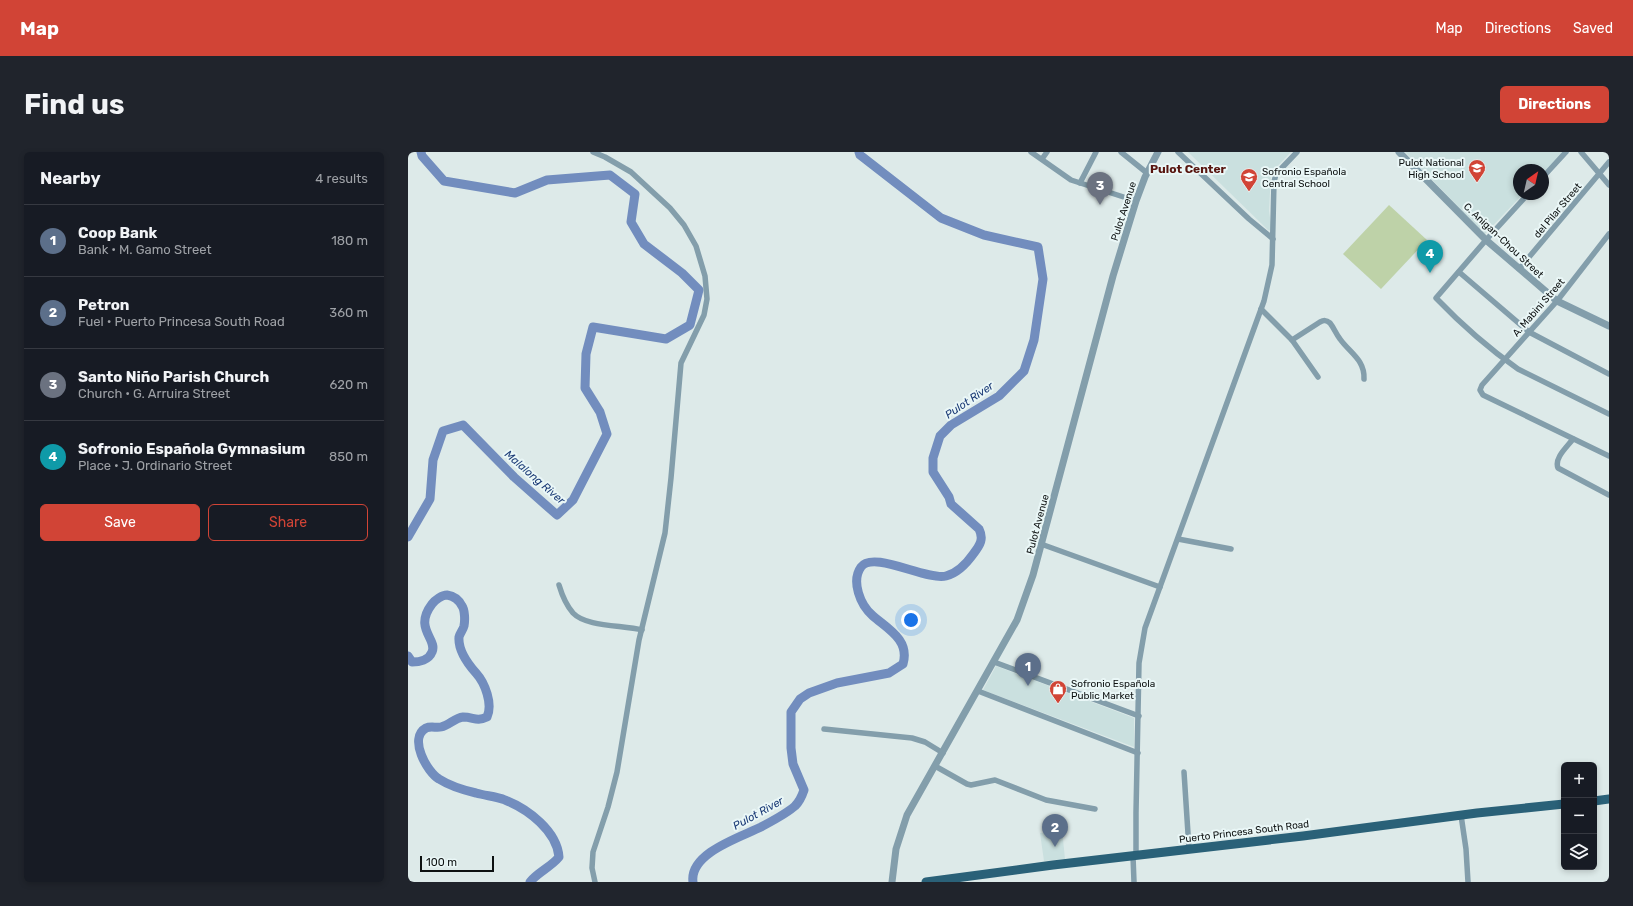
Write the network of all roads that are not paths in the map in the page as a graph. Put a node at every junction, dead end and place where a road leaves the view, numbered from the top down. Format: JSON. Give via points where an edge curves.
{"nodes":[{"id":1,"x":593,"y":152,"type":"edge"},
{"id":2,"x":1031,"y":152,"type":"edge"},
{"id":3,"x":1047,"y":152,"type":"edge"},
{"id":4,"x":1096,"y":152,"type":"edge"},
{"id":5,"x":1121,"y":152,"type":"edge"},
{"id":6,"x":1158,"y":152,"type":"edge"},
{"id":7,"x":1178,"y":152,"type":"edge"},
{"id":8,"x":1297,"y":152,"type":"edge"},
{"id":9,"x":1399,"y":152,"type":"edge"},
{"id":10,"x":1566,"y":152,"type":"edge"},
{"id":11,"x":1581,"y":152,"type":"edge"},
{"id":12,"x":1042,"y":160,"type":"junction"},
{"id":13,"x":1609,"y":162,"type":"edge"},
{"id":14,"x":1549,"y":170,"type":"edge"},
{"id":15,"x":1147,"y":173,"type":"junction"},
{"id":16,"x":1600,"y":173,"type":"junction"},
{"id":17,"x":1080,"y":183,"type":"junction"},
{"id":18,"x":1609,"y":185,"type":"edge"},
{"id":19,"x":1523,"y":200,"type":"edge"},
{"id":20,"x":1136,"y":201,"type":"junction"},
{"id":21,"x":1609,"y":234,"type":"edge"},
{"id":22,"x":1274,"y":239,"type":"junction"},
{"id":23,"x":1486,"y":240,"type":"junction"},
{"id":24,"x":1519,"y":269,"type":"junction"},
{"id":25,"x":1459,"y":272,"type":"junction"},
{"id":26,"x":1557,"y":301,"type":"junction"},
{"id":27,"x":1261,"y":309,"type":"junction"},
{"id":28,"x":1609,"y":326,"type":"edge"},
{"id":29,"x":1528,"y":332,"type":"junction"},
{"id":30,"x":1292,"y":340,"type":"junction"},
{"id":31,"x":1504,"y":360,"type":"junction"},
{"id":32,"x":1609,"y":374,"type":"edge"},
{"id":33,"x":1318,"y":377,"type":"dead end"},
{"id":34,"x":1364,"y":379,"type":"dead end"},
{"id":35,"x":1609,"y":414,"type":"edge"},
{"id":36,"x":1573,"y":439,"type":"junction"},
{"id":37,"x":1609,"y":456,"type":"edge"},
{"id":38,"x":1609,"y":495,"type":"edge"},
{"id":39,"x":1178,"y":539,"type":"junction"},
{"id":40,"x":1041,"y":544,"type":"junction"},
{"id":41,"x":1231,"y":549,"type":"dead end"},
{"id":42,"x":559,"y":585,"type":"dead end"},
{"id":43,"x":1160,"y":587,"type":"junction"},
{"id":44,"x":642,"y":630,"type":"junction"},
{"id":45,"x":994,"y":662,"type":"junction"},
{"id":46,"x":978,"y":691,"type":"junction"},
{"id":47,"x":1139,"y":716,"type":"junction"},
{"id":48,"x":824,"y":729,"type":"dead end"},
{"id":49,"x":943,"y":753,"type":"junction"},
{"id":50,"x":1138,"y":753,"type":"junction"},
{"id":51,"x":935,"y":766,"type":"junction"},
{"id":52,"x":1184,"y":772,"type":"dead end"},
{"id":53,"x":1609,"y":799,"type":"edge"},
{"id":54,"x":1597,"y":801,"type":"edge"},
{"id":55,"x":1561,"y":804,"type":"edge"},
{"id":56,"x":1095,"y":809,"type":"dead end"},
{"id":57,"x":1461,"y":815,"type":"junction"},
{"id":58,"x":1190,"y":849,"type":"junction"},
{"id":59,"x":1135,"y":856,"type":"junction"},
{"id":60,"x":595,"y":882,"type":"edge"},
{"id":61,"x":892,"y":882,"type":"edge"},
{"id":62,"x":926,"y":882,"type":"edge"},
{"id":63,"x":1134,"y":882,"type":"edge"},
{"id":64,"x":1468,"y":882,"type":"edge"}],
"edges":[{"from":1,"to":44,"type":"street","via":[[631,172],[670,208],[684,225],[696,246],[705,276],[708,299],[704,315],[681,363],[666,529]]},
{"from":2,"to":12,"type":"street"},
{"from":3,"to":12,"type":"street"},
{"from":4,"to":17,"type":"street"},
{"from":5,"to":15,"type":"street"},
{"from":6,"to":15,"type":"street","name":"Pulot Avenue"},
{"from":7,"to":22,"type":"street"},
{"from":8,"to":22,"type":"street","via":[[1276,174]]},
{"from":9,"to":23,"type":"street","name":"C. Anigan-Chou Street"},
{"from":10,"to":14,"type":"street"},
{"from":11,"to":16,"type":"street"},
{"from":12,"to":17,"type":"street","via":[[1071,180]]},
{"from":13,"to":16,"type":"street","name":"del Pilar Street"},
{"from":15,"to":20,"type":"street","name":"Pulot Avenue"},
{"from":16,"to":18,"type":"street"},
{"from":16,"to":24,"type":"street","name":"del Pilar Street"},
{"from":17,"to":20,"type":"street"},
{"from":19,"to":23,"type":"street"},
{"from":20,"to":40,"type":"street","name":"Pulot Avenue","via":[[1113,276]]},
{"from":21,"to":26,"type":"street","name":"A. Mabini Street"},
{"from":22,"to":27,"type":"street","via":[[1272,265]]},
{"from":23,"to":24,"type":"street","name":"C. Anigan-Chou Street"},
{"from":23,"to":25,"type":"street"},
{"from":24,"to":26,"type":"street","name":"C. Anigan-Chou Street"},
{"from":25,"to":29,"type":"street"},
{"from":25,"to":31,"type":"street","via":[[1436,298],[1459,322]]},
{"from":26,"to":28,"type":"street","name":"C. Anigan-Chou Street"},
{"from":26,"to":29,"type":"street","name":"A. Mabini Street"},
{"from":27,"to":30,"type":"street"},
{"from":27,"to":39,"type":"street"},
{"from":29,"to":31,"type":"street","name":"A. Mabini Street"},
{"from":29,"to":32,"type":"street"},
{"from":30,"to":33,"type":"street"},
{"from":30,"to":34,"type":"street","via":[[1324,320],[1330,322],[1340,339],[1360,361]]},
{"from":31,"to":35,"type":"street","via":[[1538,380]]},
{"from":31,"to":36,"type":"street","name":"A. Mabini Street","via":[[1482,385],[1480,390],[1483,395]]},
{"from":36,"to":37,"type":"street"},
{"from":36,"to":38,"type":"street","via":[[1558,459],[1558,468]]},
{"from":39,"to":41,"type":"street"},
{"from":39,"to":43,"type":"street"},
{"from":40,"to":43,"type":"street"},
{"from":40,"to":45,"type":"street","name":"Pulot Avenue","via":[[1023,606]]},
{"from":42,"to":44,"type":"street","via":[[573,613],[586,621]]},
{"from":43,"to":47,"type":"street","via":[[1141,644]]},
{"from":44,"to":60,"type":"street","via":[[616,772],[593,852],[592,868]]},
{"from":45,"to":46,"type":"street","name":"Pulot Avenue"},
{"from":45,"to":47,"type":"street"},
{"from":46,"to":49,"type":"street","name":"Pulot Avenue"},
{"from":46,"to":50,"type":"street"},
{"from":47,"to":50,"type":"street"},
{"from":48,"to":49,"type":"street","via":[[912,738],[925,742]]},
{"from":49,"to":51,"type":"street","name":"Pulot Avenue"},
{"from":50,"to":59,"type":"street"},
{"from":51,"to":56,"type":"street","via":[[967,784],[995,780],[1046,800]]},
{"from":51,"to":61,"type":"street","name":"Pulot Avenue","via":[[903,825],[896,849]]},
{"from":52,"to":58,"type":"street"},
{"from":53,"to":54,"type":"main road"},
{"from":55,"to":57,"type":"main road","name":"Puerto Princesa South Road"},
{"from":57,"to":58,"type":"main road","name":"Puerto Princesa South Road"},
{"from":57,"to":64,"type":"street"},
{"from":58,"to":59,"type":"main road","name":"Puerto Princesa South Road"},
{"from":59,"to":62,"type":"main road","name":"Puerto Princesa South Road"},
{"from":59,"to":63,"type":"street"}]}
